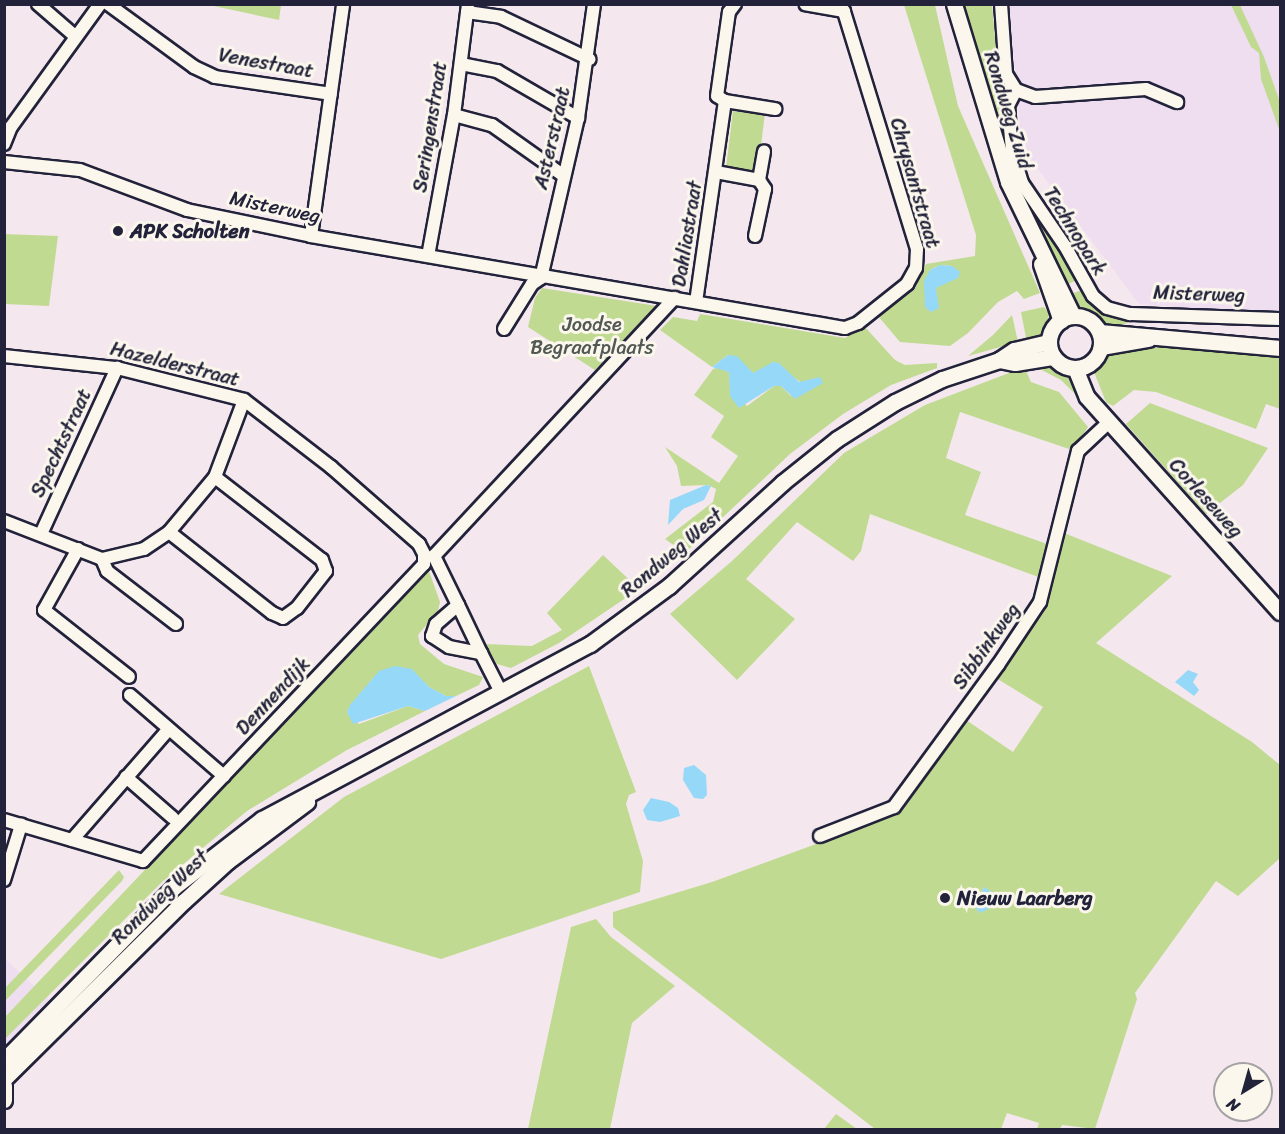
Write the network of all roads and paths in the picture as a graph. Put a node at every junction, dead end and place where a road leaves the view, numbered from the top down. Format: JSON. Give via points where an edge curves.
{"nodes":[{"id":1,"x":38,"y":4,"type":"edge"},
{"id":2,"x":100,"y":4,"type":"edge"},
{"id":3,"x":108,"y":4,"type":"edge"},
{"id":4,"x":343,"y":4,"type":"edge"},
{"id":5,"x":594,"y":4,"type":"edge"},
{"id":6,"x":735,"y":4,"type":"edge"},
{"id":7,"x":807,"y":4,"type":"edge"},
{"id":8,"x":954,"y":4,"type":"edge"},
{"id":9,"x":1001,"y":4,"type":"edge"},
{"id":10,"x":467,"y":8,"type":"edge"},
{"id":11,"x":844,"y":8,"type":"edge"},
{"id":12,"x":76,"y":37,"type":"junction"},
{"id":13,"x":589,"y":59,"type":"junction"},
{"id":14,"x":460,"y":64,"type":"junction"},
{"id":15,"x":1016,"y":90,"type":"junction"},
{"id":16,"x":331,"y":94,"type":"junction"},
{"id":17,"x":724,"y":101,"type":"junction"},
{"id":18,"x":1177,"y":102,"type":"dead end"},
{"id":19,"x":775,"y":109,"type":"dead end"},
{"id":20,"x":454,"y":115,"type":"junction"},
{"id":21,"x":578,"y":118,"type":"junction"},
{"id":22,"x":4,"y":144,"type":"edge"},
{"id":23,"x":764,"y":151,"type":"dead end"},
{"id":24,"x":4,"y":162,"type":"edge"},
{"id":25,"x":716,"y":172,"type":"junction"},
{"id":26,"x":564,"y":176,"type":"junction"},
{"id":27,"x":759,"y":180,"type":"junction"},
{"id":28,"x":311,"y":236,"type":"junction"},
{"id":29,"x":755,"y":236,"type":"dead end"},
{"id":30,"x":428,"y":256,"type":"junction"},
{"id":31,"x":541,"y":278,"type":"junction"},
{"id":32,"x":675,"y":298,"type":"junction"},
{"id":33,"x":696,"y":302,"type":"junction"},
{"id":34,"x":1117,"y":312,"type":"joint"},
{"id":35,"x":1067,"y":319,"type":"junction"},
{"id":36,"x":1281,"y":319,"type":"edge"},
{"id":37,"x":504,"y":329,"type":"dead end"},
{"id":38,"x":1100,"y":340,"type":"junction"},
{"id":39,"x":1281,"y":348,"type":"edge"},
{"id":40,"x":1052,"y":349,"type":"junction"},
{"id":41,"x":4,"y":356,"type":"edge"},
{"id":42,"x":1081,"y":367,"type":"junction"},
{"id":43,"x":117,"y":368,"type":"junction"},
{"id":44,"x":244,"y":400,"type":"junction"},
{"id":45,"x":1105,"y":417,"type":"junction"},
{"id":46,"x":215,"y":477,"type":"junction"},
{"id":47,"x":4,"y":521,"type":"edge"},
{"id":48,"x":169,"y":532,"type":"junction"},
{"id":49,"x":41,"y":534,"type":"junction"},
{"id":50,"x":78,"y":549,"type":"junction"},
{"id":51,"x":424,"y":554,"type":"joint"},
{"id":52,"x":102,"y":559,"type":"junction"},
{"id":53,"x":458,"y":605,"type":"junction"},
{"id":54,"x":1281,"y":612,"type":"edge"},
{"id":55,"x":176,"y":624,"type":"dead end"},
{"id":56,"x":481,"y":652,"type":"junction"},
{"id":57,"x":129,"y":676,"type":"dead end"},
{"id":58,"x":501,"y":692,"type":"junction"},
{"id":59,"x":130,"y":695,"type":"dead end"},
{"id":60,"x":169,"y":729,"type":"junction"},
{"id":61,"x":362,"y":765,"type":"junction"},
{"id":62,"x":224,"y":776,"type":"junction"},
{"id":63,"x":126,"y":777,"type":"junction"},
{"id":64,"x":173,"y":818,"type":"dead end"},
{"id":65,"x":4,"y":820,"type":"edge"},
{"id":66,"x":21,"y":825,"type":"junction"},
{"id":67,"x":819,"y":837,"type":"dead end"},
{"id":68,"x":72,"y":840,"type":"junction"},
{"id":69,"x":4,"y":879,"type":"edge"},
{"id":70,"x":4,"y":1060,"type":"edge"},
{"id":71,"x":4,"y":1080,"type":"edge"},
{"id":72,"x":4,"y":1086,"type":"edge"},
{"id":73,"x":4,"y":1100,"type":"edge"}],
"edges":[{"from":1,"to":12,"type":"street"},
{"from":2,"to":12,"type":"street"},
{"from":3,"to":16,"type":"street","name":"Venestraat","via":[[194,67],[215,77]]},
{"from":4,"to":16,"type":"street"},
{"from":5,"to":13,"type":"street","name":"Asterstraat"},
{"from":6,"to":17,"type":"street","name":"Dahliastraat","via":[[729,12],[717,96]]},
{"from":7,"to":11,"type":"street","name":"Chrysantstraat"},
{"from":8,"to":35,"type":"main road","name":"Rondweg Zuid","via":[[1008,182]]},
{"from":9,"to":15,"type":"street","via":[[1006,74]]},
{"from":10,"to":13,"type":"street","via":[[501,17]]},
{"from":10,"to":14,"type":"street","name":"Seringenstraat"},
{"from":11,"to":33,"type":"street","name":"Chrysantstraat","via":[[917,249],[913,277],[858,323],[844,328]]},
{"from":12,"to":22,"type":"street","via":[[11,127]]},
{"from":13,"to":21,"type":"street","name":"Asterstraat"},
{"from":14,"to":20,"type":"street","name":"Seringenstraat"},
{"from":14,"to":21,"type":"street","via":[[497,71]]},
{"from":15,"to":18,"type":"street","via":[[1035,97],[1146,89]]},
{"from":15,"to":34,"type":"street","name":"Technopark","via":[[1008,105],[1012,150],[1022,183],[1065,246],[1093,297]]},
{"from":16,"to":28,"type":"street"},
{"from":17,"to":19,"type":"street"},
{"from":17,"to":25,"type":"street","name":"Dahliastraat"},
{"from":20,"to":26,"type":"street","via":[[492,125]]},
{"from":20,"to":30,"type":"street","name":"Seringenstraat"},
{"from":21,"to":26,"type":"street","name":"Asterstraat"},
{"from":23,"to":27,"type":"street"},
{"from":24,"to":28,"type":"street","name":"Misterweg","via":[[80,170],[187,210]]},
{"from":25,"to":27,"type":"street","name":"Dahliastraat"},
{"from":25,"to":33,"type":"street","name":"Dahliastraat"},
{"from":26,"to":31,"type":"street","name":"Asterstraat"},
{"from":27,"to":29,"type":"street","via":[[765,189]]},
{"from":28,"to":30,"type":"street","name":"Misterweg"},
{"from":30,"to":31,"type":"street","name":"Misterweg"},
{"from":31,"to":32,"type":"street","name":"Misterweg"},
{"from":31,"to":37,"type":"street","via":[[532,284]]},
{"from":32,"to":33,"type":"street","name":"Misterweg"},
{"from":32,"to":53,"type":"street","via":[[434,556]]},
{"from":34,"to":36,"type":"street","name":"Misterweg"},
{"from":35,"to":38,"type":"main road","via":[[1089,320]]},
{"from":35,"to":40,"type":"main road"},
{"from":38,"to":39,"type":"main road","via":[[1148,339]]},
{"from":38,"to":42,"type":"main road"},
{"from":40,"to":42,"type":"main road"},
{"from":40,"to":58,"type":"main road","name":"Rondweg West","via":[[1015,363],[999,360],[942,379],[896,402],[837,439],[639,610],[549,669]]},
{"from":41,"to":43,"type":"street","name":"Hazelderstraat"},
{"from":42,"to":45,"type":"main road","name":"Corleseweg"},
{"from":43,"to":44,"type":"street","name":"Hazelderstraat"},
{"from":43,"to":49,"type":"street","name":"Spechtstraat"},
{"from":44,"to":46,"type":"street"},
{"from":44,"to":51,"type":"street","name":"Hazelderstraat","via":[[331,467],[419,544]]},
{"from":45,"to":54,"type":"main road","name":"Corleseweg"},
{"from":45,"to":67,"type":"street","name":"Sibbinkweg","via":[[1080,448],[1041,602],[894,807]]},
{"from":46,"to":48,"type":"street"},
{"from":46,"to":48,"type":"street","via":[[322,560],[326,571],[297,608],[283,618],[272,613]]},
{"from":47,"to":49,"type":"street"},
{"from":48,"to":52,"type":"street","via":[[144,549]]},
{"from":49,"to":50,"type":"street"},
{"from":50,"to":52,"type":"street"},
{"from":50,"to":57,"type":"street","via":[[44,610]]},
{"from":51,"to":62,"type":"street","name":"Dennendijk","via":[[424,564]]},
{"from":52,"to":55,"type":"street","via":[[107,572]]},
{"from":53,"to":56,"type":"street"},
{"from":53,"to":56,"type":"street","via":[[436,624],[432,636],[438,643]]},
{"from":56,"to":58,"type":"street"},
{"from":58,"to":61,"type":"main road","name":"Rondweg West"},
{"from":59,"to":60,"type":"street"},
{"from":60,"to":62,"type":"street"},
{"from":60,"to":63,"type":"street"},
{"from":61,"to":70,"type":"main road","name":"Rondweg West","via":[[279,808],[192,873],[113,946]]},
{"from":61,"to":71,"type":"main road","name":"Rondweg West","via":[[228,861]]},
{"from":62,"to":68,"type":"street","name":"Dennendijk","via":[[143,861]]},
{"from":63,"to":64,"type":"street"},
{"from":63,"to":68,"type":"street"},
{"from":65,"to":66,"type":"street"},
{"from":66,"to":68,"type":"street"},
{"from":66,"to":69,"type":"street"},
{"from":72,"to":73,"type":"main road"}]}
